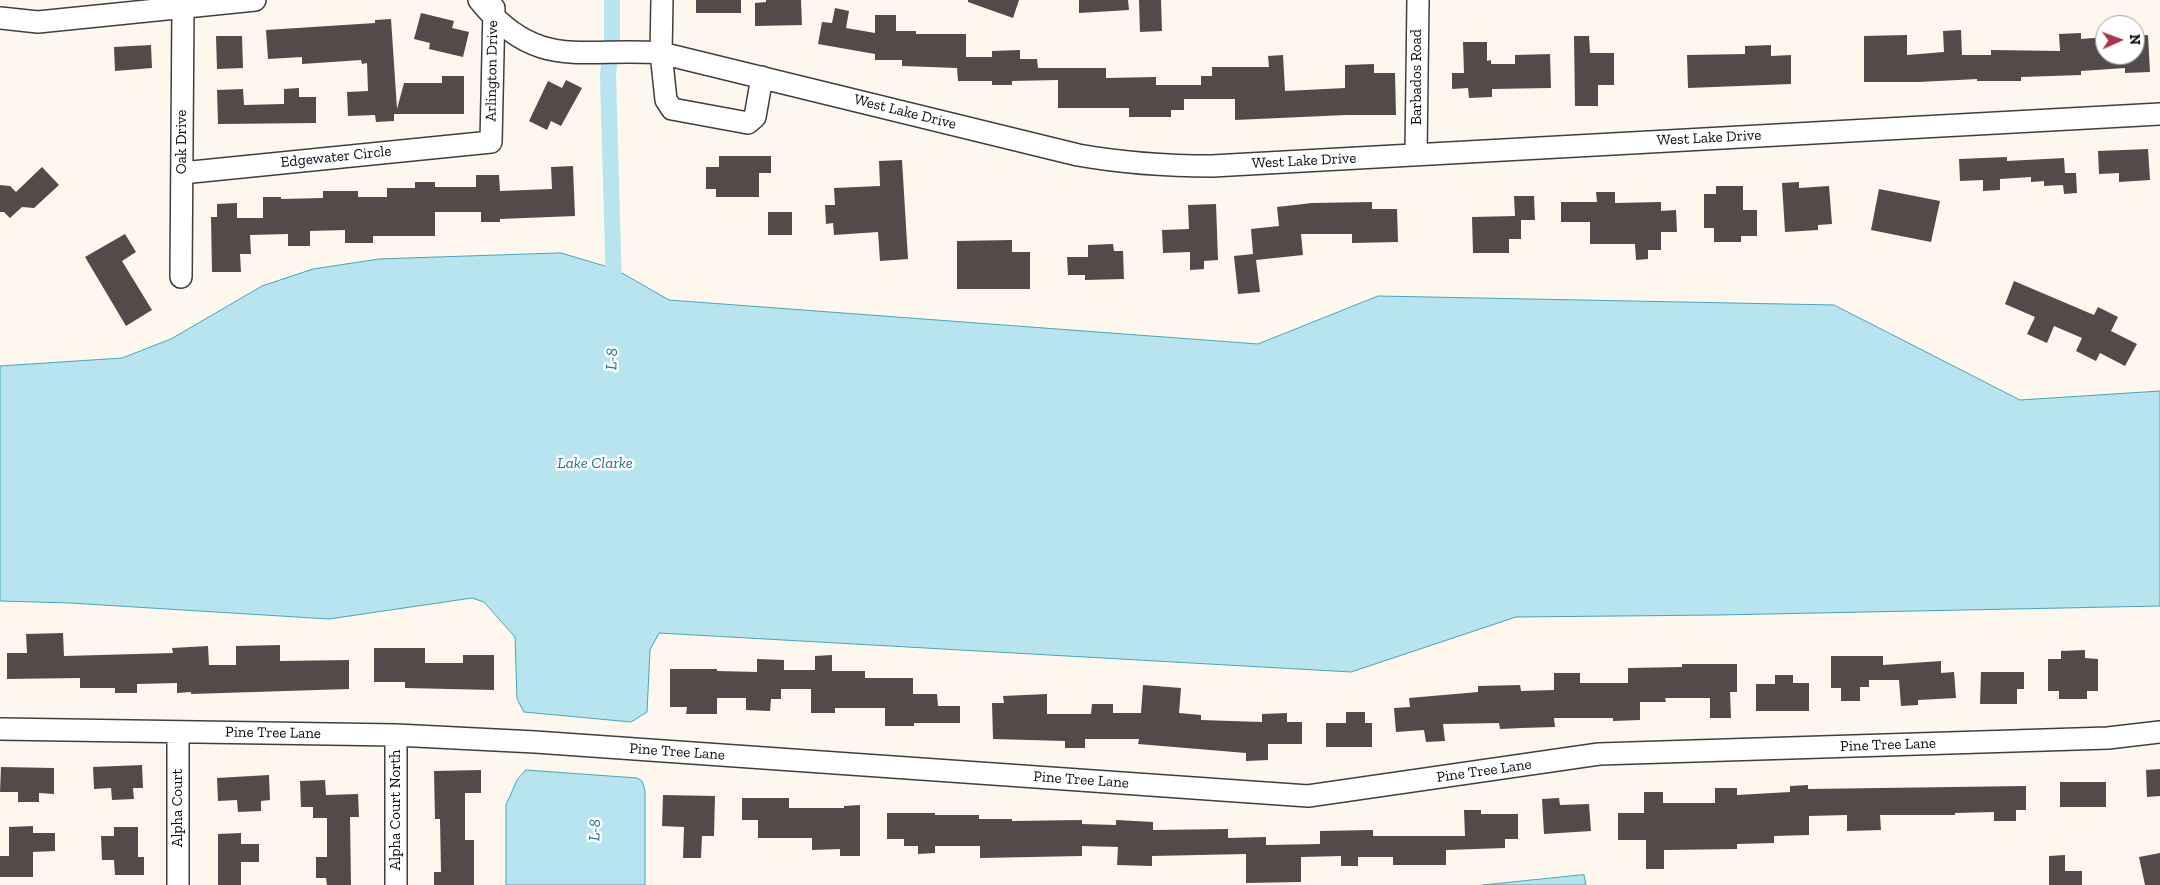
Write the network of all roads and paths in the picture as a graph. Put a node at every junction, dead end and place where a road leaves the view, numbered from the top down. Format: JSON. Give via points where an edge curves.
{"nodes":[{"id":1,"x":255,"y":0,"type":"edge"},
{"id":2,"x":479,"y":0,"type":"edge"},
{"id":3,"x":662,"y":0,"type":"edge"},
{"id":4,"x":1418,"y":0,"type":"edge"},
{"id":5,"x":183,"y":7,"type":"junction"},
{"id":6,"x":494,"y":9,"type":"edge"},
{"id":7,"x":0,"y":18,"type":"edge"},
{"id":8,"x":661,"y":53,"type":"junction"},
{"id":9,"x":762,"y":77,"type":"junction"},
{"id":10,"x":2160,"y":114,"type":"edge"},
{"id":11,"x":491,"y":142,"type":"joint"},
{"id":12,"x":1416,"y":154,"type":"junction"},
{"id":13,"x":182,"y":173,"type":"junction"},
{"id":14,"x":181,"y":277,"type":"dead end"},
{"id":15,"x":0,"y":729,"type":"edge"},
{"id":16,"x":178,"y":732,"type":"junction"},
{"id":17,"x":2160,"y":732,"type":"edge"},
{"id":18,"x":396,"y":735,"type":"junction"},
{"id":19,"x":178,"y":885,"type":"edge"},
{"id":20,"x":396,"y":885,"type":"edge"}],
"edges":[{"from":1,"to":5,"type":"street"},
{"from":2,"to":6,"type":"street","name":"West Lake Drive"},
{"from":3,"to":8,"type":"street"},
{"from":4,"to":12,"type":"street","name":"Barbados Road"},
{"from":5,"to":7,"type":"street","via":[[38,22]]},
{"from":5,"to":13,"type":"street","name":"Oak Drive"},
{"from":6,"to":8,"type":"street","name":"West Lake Drive","via":[[513,33],[533,45],[555,51]]},
{"from":6,"to":11,"type":"street","name":"Arlington Drive"},
{"from":8,"to":9,"type":"street","name":"West Lake Drive"},
{"from":8,"to":9,"type":"street","via":[[666,100],[672,109],[748,123],[756,117]]},
{"from":9,"to":12,"type":"street","name":"West Lake Drive","via":[[1122,162],[1212,166]]},
{"from":10,"to":12,"type":"street","name":"West Lake Drive"},
{"from":11,"to":13,"type":"street","name":"Edgewater Circle"},
{"from":13,"to":14,"type":"street","name":"Oak Drive"},
{"from":15,"to":16,"type":"street","name":"Pine Tree Lane"},
{"from":16,"to":18,"type":"street","name":"Pine Tree Lane"},
{"from":16,"to":19,"type":"street","name":"Alpha Court"},
{"from":17,"to":18,"type":"street","name":"Pine Tree Lane","via":[[2098,739],[1599,754],[1308,796],[554,743]]},
{"from":18,"to":20,"type":"street","name":"Alpha Court North"}]}
